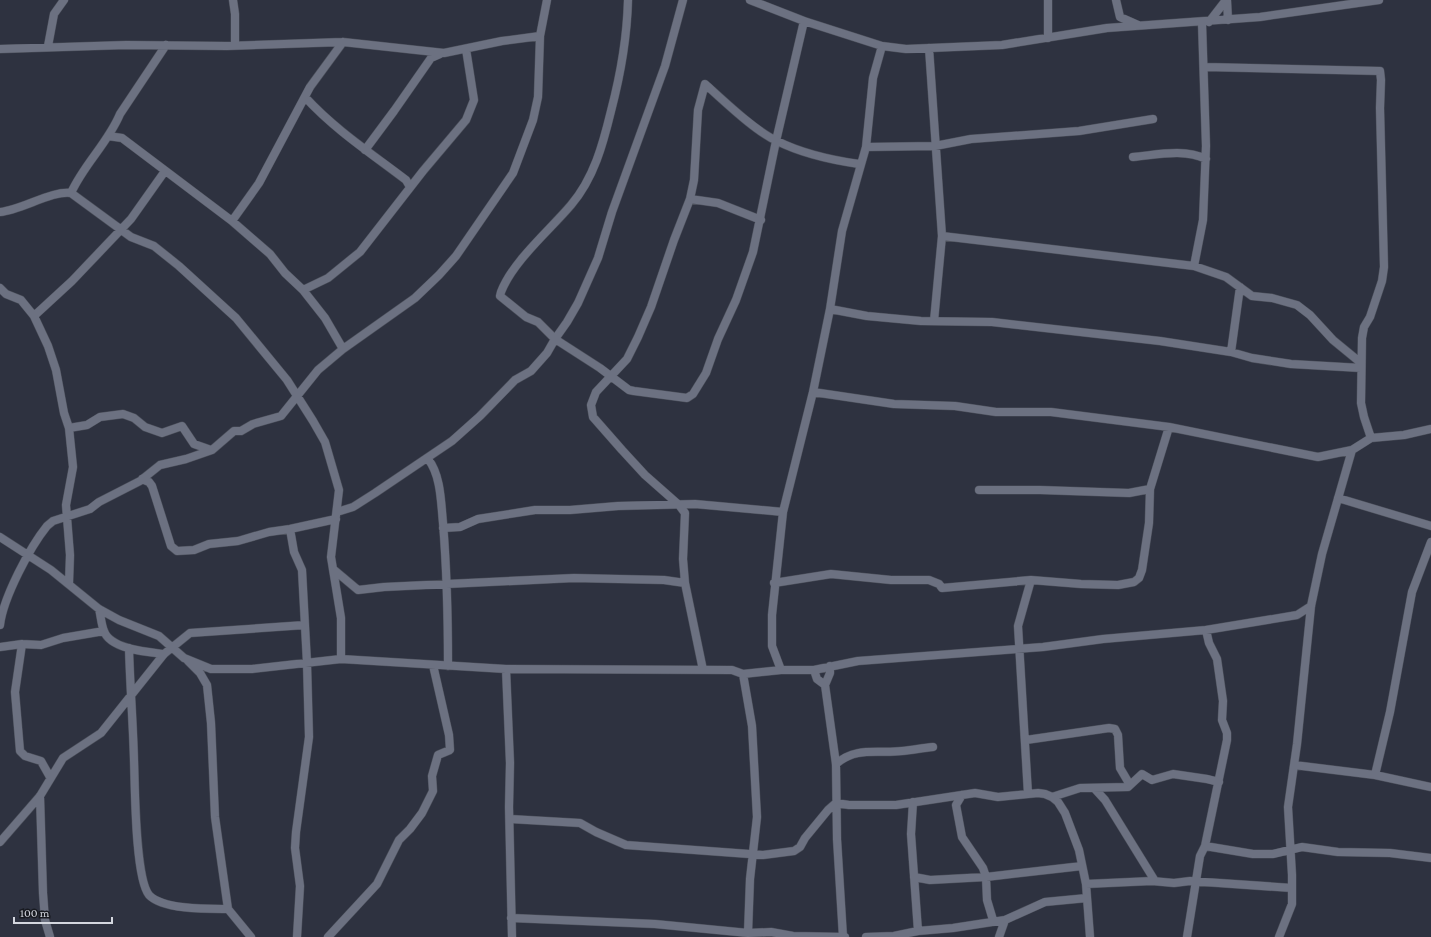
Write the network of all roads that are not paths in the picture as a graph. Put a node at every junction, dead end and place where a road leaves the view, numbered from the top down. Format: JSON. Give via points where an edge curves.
{"nodes":[{"id":1,"x":64,"y":0,"type":"edge"},
{"id":2,"x":233,"y":0,"type":"edge"},
{"id":3,"x":547,"y":0,"type":"edge"},
{"id":4,"x":628,"y":0,"type":"edge"},
{"id":5,"x":683,"y":0,"type":"edge"},
{"id":6,"x":1048,"y":0,"type":"edge"},
{"id":7,"x":1116,"y":0,"type":"edge"},
{"id":8,"x":1226,"y":0,"type":"edge"},
{"id":9,"x":1379,"y":0,"type":"edge"},
{"id":10,"x":753,"y":1,"type":"edge"},
{"id":11,"x":1228,"y":20,"type":"junction"},
{"id":12,"x":804,"y":21,"type":"junction"},
{"id":13,"x":1206,"y":22,"type":"junction"},
{"id":14,"x":1139,"y":26,"type":"junction"},
{"id":15,"x":540,"y":36,"type":"junction"},
{"id":16,"x":1048,"y":38,"type":"junction"},
{"id":17,"x":343,"y":42,"type":"junction"},
{"id":18,"x":166,"y":45,"type":"junction"},
{"id":19,"x":235,"y":45,"type":"junction"},
{"id":20,"x":48,"y":46,"type":"junction"},
{"id":21,"x":882,"y":46,"type":"junction"},
{"id":22,"x":929,"y":48,"type":"junction"},
{"id":23,"x":0,"y":49,"type":"edge"},
{"id":24,"x":466,"y":49,"type":"junction"},
{"id":25,"x":444,"y":52,"type":"junction"},
{"id":26,"x":1205,"y":67,"type":"junction"},
{"id":27,"x":305,"y":97,"type":"junction"},
{"id":28,"x":1153,"y":119,"type":"dead end"},
{"id":29,"x":108,"y":136,"type":"junction"},
{"id":30,"x":776,"y":141,"type":"junction"},
{"id":31,"x":936,"y":146,"type":"junction"},
{"id":32,"x":866,"y":147,"type":"junction"},
{"id":33,"x":364,"y":150,"type":"junction"},
{"id":34,"x":1133,"y":158,"type":"dead end"},
{"id":35,"x":1206,"y":158,"type":"junction"},
{"id":36,"x":860,"y":164,"type":"junction"},
{"id":37,"x":165,"y":171,"type":"junction"},
{"id":38,"x":410,"y":187,"type":"junction"},
{"id":39,"x":71,"y":193,"type":"junction"},
{"id":40,"x":690,"y":199,"type":"junction"},
{"id":41,"x":0,"y":212,"type":"edge"},
{"id":42,"x":760,"y":220,"type":"junction"},
{"id":43,"x":232,"y":221,"type":"junction"},
{"id":44,"x":119,"y":230,"type":"junction"},
{"id":45,"x":942,"y":236,"type":"junction"},
{"id":46,"x":1194,"y":266,"type":"junction"},
{"id":47,"x":1240,"y":287,"type":"junction"},
{"id":48,"x":0,"y":288,"type":"edge"},
{"id":49,"x":303,"y":290,"type":"junction"},
{"id":50,"x":830,"y":310,"type":"junction"},
{"id":51,"x":34,"y":316,"type":"junction"},
{"id":52,"x":934,"y":321,"type":"junction"},
{"id":53,"x":555,"y":339,"type":"junction"},
{"id":54,"x":343,"y":349,"type":"junction"},
{"id":55,"x":1231,"y":352,"type":"junction"},
{"id":56,"x":1361,"y":365,"type":"junction"},
{"id":57,"x":611,"y":376,"type":"junction"},
{"id":58,"x":813,"y":392,"type":"junction"},
{"id":59,"x":297,"y":396,"type":"junction"},
{"id":60,"x":1169,"y":426,"type":"junction"},
{"id":61,"x":69,"y":428,"type":"junction"},
{"id":62,"x":1431,"y":429,"type":"edge"},
{"id":63,"x":1371,"y":438,"type":"junction"},
{"id":64,"x":211,"y":450,"type":"junction"},
{"id":65,"x":1352,"y":450,"type":"junction"},
{"id":66,"x":428,"y":459,"type":"junction"},
{"id":67,"x":142,"y":479,"type":"junction"},
{"id":68,"x":1150,"y":489,"type":"junction"},
{"id":69,"x":979,"y":490,"type":"dead end"},
{"id":70,"x":1338,"y":498,"type":"junction"},
{"id":71,"x":679,"y":505,"type":"junction"},
{"id":72,"x":783,"y":512,"type":"junction"},
{"id":73,"x":336,"y":515,"type":"junction"},
{"id":74,"x":67,"y":517,"type":"junction"},
{"id":75,"x":1431,"y":526,"type":"edge"},
{"id":76,"x":443,"y":528,"type":"junction"},
{"id":77,"x":290,"y":529,"type":"junction"},
{"id":78,"x":0,"y":537,"type":"edge"},
{"id":79,"x":1431,"y":542,"type":"edge"},
{"id":80,"x":29,"y":556,"type":"junction"},
{"id":81,"x":332,"y":569,"type":"junction"},
{"id":82,"x":1031,"y":580,"type":"junction"},
{"id":83,"x":69,"y":583,"type":"junction"},
{"id":84,"x":685,"y":583,"type":"junction"},
{"id":85,"x":774,"y":583,"type":"junction"},
{"id":86,"x":448,"y":584,"type":"junction"},
{"id":87,"x":3,"y":604,"type":"edge"},
{"id":88,"x":1311,"y":606,"type":"junction"},
{"id":89,"x":99,"y":609,"type":"junction"},
{"id":90,"x":0,"y":625,"type":"edge"},
{"id":91,"x":305,"y":625,"type":"junction"},
{"id":92,"x":1206,"y":630,"type":"junction"},
{"id":93,"x":104,"y":631,"type":"junction"},
{"id":94,"x":22,"y":644,"type":"junction"},
{"id":95,"x":0,"y":647,"type":"edge"},
{"id":96,"x":171,"y":647,"type":"junction"},
{"id":97,"x":129,"y":648,"type":"junction"},
{"id":98,"x":1019,"y":648,"type":"junction"},
{"id":99,"x":164,"y":654,"type":"junction"},
{"id":100,"x":184,"y":658,"type":"junction"},
{"id":101,"x":341,"y":659,"type":"junction"},
{"id":102,"x":308,"y":663,"type":"junction"},
{"id":103,"x":433,"y":665,"type":"junction"},
{"id":104,"x":448,"y":666,"type":"junction"},
{"id":105,"x":830,"y":666,"type":"junction"},
{"id":106,"x":506,"y":669,"type":"junction"},
{"id":107,"x":703,"y":670,"type":"junction"},
{"id":108,"x":781,"y":670,"type":"junction"},
{"id":109,"x":814,"y":670,"type":"junction"},
{"id":110,"x":743,"y":674,"type":"junction"},
{"id":111,"x":825,"y":686,"type":"junction"},
{"id":112,"x":131,"y":693,"type":"junction"},
{"id":113,"x":1026,"y":740,"type":"junction"},
{"id":114,"x":933,"y":747,"type":"dead end"},
{"id":115,"x":836,"y":764,"type":"junction"},
{"id":116,"x":1294,"y":765,"type":"junction"},
{"id":117,"x":1375,"y":775,"type":"junction"},
{"id":118,"x":50,"y":776,"type":"junction"},
{"id":119,"x":1219,"y":782,"type":"junction"},
{"id":120,"x":1130,"y":785,"type":"junction"},
{"id":121,"x":1431,"y":787,"type":"edge"},
{"id":122,"x":1094,"y":788,"type":"junction"},
{"id":123,"x":1028,"y":794,"type":"junction"},
{"id":124,"x":962,"y":795,"type":"junction"},
{"id":125,"x":40,"y":796,"type":"junction"},
{"id":126,"x":1052,"y":797,"type":"junction"},
{"id":127,"x":913,"y":802,"type":"junction"},
{"id":128,"x":836,"y":803,"type":"junction"},
{"id":129,"x":510,"y":819,"type":"junction"},
{"id":130,"x":0,"y":842,"type":"edge"},
{"id":131,"x":1205,"y":846,"type":"junction"},
{"id":132,"x":1291,"y":849,"type":"junction"},
{"id":133,"x":753,"y":855,"type":"junction"},
{"id":134,"x":1431,"y":858,"type":"edge"},
{"id":135,"x":1082,"y":866,"type":"junction"},
{"id":136,"x":914,"y":877,"type":"junction"},
{"id":137,"x":986,"y":877,"type":"junction"},
{"id":138,"x":1155,"y":881,"type":"junction"},
{"id":139,"x":1197,"y":881,"type":"junction"},
{"id":140,"x":1086,"y":884,"type":"junction"},
{"id":141,"x":1292,"y":888,"type":"junction"},
{"id":142,"x":1087,"y":898,"type":"junction"},
{"id":143,"x":228,"y":908,"type":"junction"},
{"id":144,"x":511,"y":918,"type":"junction"},
{"id":145,"x":993,"y":920,"type":"junction"},
{"id":146,"x":1005,"y":920,"type":"junction"},
{"id":147,"x":918,"y":931,"type":"junction"},
{"id":148,"x":748,"y":935,"type":"edge"},
{"id":149,"x":50,"y":937,"type":"edge"},
{"id":150,"x":251,"y":937,"type":"edge"},
{"id":151,"x":297,"y":937,"type":"edge"},
{"id":152,"x":328,"y":937,"type":"edge"},
{"id":153,"x":512,"y":937,"type":"edge"},
{"id":154,"x":843,"y":937,"type":"edge"},
{"id":155,"x":866,"y":937,"type":"edge"},
{"id":156,"x":999,"y":937,"type":"edge"},
{"id":157,"x":1090,"y":937,"type":"edge"},
{"id":158,"x":1187,"y":937,"type":"edge"},
{"id":159,"x":1279,"y":937,"type":"edge"}],
"edges":[{"from":1,"to":20,"type":"street","via":[[54,14]]},
{"from":2,"to":19,"type":"street"},
{"from":3,"to":15,"type":"street"},
{"from":4,"to":53,"type":"street","via":[[627,34],[619,80],[605,138],[594,165],[584,187],[513,271],[500,296],[538,322]]},
{"from":5,"to":53,"type":"street","via":[[665,66],[598,258],[578,303]]},
{"from":6,"to":16,"type":"street"},
{"from":7,"to":14,"type":"street","via":[[1120,17]]},
{"from":8,"to":11,"type":"street"},
{"from":8,"to":13,"type":"street"},
{"from":9,"to":11,"type":"street","via":[[1260,18]]},
{"from":10,"to":12,"type":"street"},
{"from":11,"to":13,"type":"street"},
{"from":12,"to":21,"type":"street"},
{"from":12,"to":30,"type":"street"},
{"from":13,"to":14,"type":"street"},
{"from":13,"to":26,"type":"street"},
{"from":14,"to":16,"type":"street","via":[[1107,28]]},
{"from":15,"to":24,"type":"street"},
{"from":15,"to":54,"type":"street","via":[[538,97],[533,120],[513,173],[503,190],[456,256],[439,275],[415,298]]},
{"from":16,"to":22,"type":"street","via":[[1002,45]]},
{"from":17,"to":19,"type":"street"},
{"from":17,"to":25,"type":"street"},
{"from":17,"to":27,"type":"street","via":[[326,63]]},
{"from":18,"to":19,"type":"street"},
{"from":18,"to":20,"type":"street"},
{"from":18,"to":29,"type":"street"},
{"from":20,"to":23,"type":"street"},
{"from":21,"to":22,"type":"street"},
{"from":21,"to":32,"type":"street","via":[[873,78]]},
{"from":22,"to":31,"type":"street"},
{"from":24,"to":25,"type":"street"},
{"from":24,"to":38,"type":"street","via":[[474,100],[472,109],[466,120]]},
{"from":25,"to":33,"type":"street","via":[[431,58]]},
{"from":26,"to":35,"type":"street"},
{"from":26,"to":56,"type":"street","via":[[1380,71],[1384,267],[1382,281],[1364,327]]},
{"from":27,"to":33,"type":"street","via":[[320,114]]},
{"from":27,"to":43,"type":"street","via":[[259,183]]},
{"from":28,"to":31,"type":"street","via":[[1079,131],[971,139]]},
{"from":29,"to":37,"type":"street","via":[[122,138]]},
{"from":29,"to":39,"type":"street","via":[[88,162]]},
{"from":30,"to":36,"type":"street","via":[[830,160]]},
{"from":30,"to":40,"type":"street","via":[[705,84],[698,110],[695,174]]},
{"from":30,"to":42,"type":"street"},
{"from":31,"to":32,"type":"street"},
{"from":31,"to":45,"type":"street"},
{"from":32,"to":36,"type":"street"},
{"from":33,"to":38,"type":"street","via":[[406,180]]},
{"from":34,"to":35,"type":"street","via":[[1184,152]]},
{"from":35,"to":46,"type":"street","via":[[1203,220]]},
{"from":36,"to":50,"type":"street","via":[[842,231]]},
{"from":37,"to":43,"type":"street"},
{"from":37,"to":44,"type":"street","via":[[132,219]]},
{"from":38,"to":49,"type":"street","via":[[360,252],[328,278]]},
{"from":39,"to":41,"type":"street","via":[[63,193]]},
{"from":39,"to":44,"type":"street"},
{"from":40,"to":42,"type":"street","via":[[718,203]]},
{"from":40,"to":57,"type":"street","via":[[643,325],[627,359]]},
{"from":42,"to":57,"type":"street","via":[[753,252],[736,300],[706,373],[693,394],[687,398],[679,398],[629,390]]},
{"from":43,"to":49,"type":"street","via":[[270,254]]},
{"from":44,"to":51,"type":"street","via":[[77,276]]},
{"from":44,"to":59,"type":"street","via":[[154,246],[236,318],[288,380]]},
{"from":45,"to":46,"type":"street"},
{"from":45,"to":52,"type":"street"},
{"from":46,"to":47,"type":"street","via":[[1226,277]]},
{"from":47,"to":55,"type":"street"},
{"from":47,"to":56,"type":"street","via":[[1252,296],[1297,305]]},
{"from":48,"to":51,"type":"street","via":[[21,300]]},
{"from":49,"to":54,"type":"street","via":[[325,318]]},
{"from":50,"to":52,"type":"street","via":[[867,316]]},
{"from":50,"to":58,"type":"street"},
{"from":51,"to":61,"type":"street","via":[[56,370]]},
{"from":52,"to":55,"type":"street","via":[[992,322],[1160,341]]},
{"from":53,"to":57,"type":"street"},
{"from":53,"to":66,"type":"street","via":[[547,353],[530,371],[514,380],[475,420]]},
{"from":54,"to":59,"type":"street","via":[[318,370]]},
{"from":55,"to":56,"type":"street","via":[[1291,364]]},
{"from":56,"to":63,"type":"street","via":[[1361,403]]},
{"from":57,"to":71,"type":"street","via":[[596,392],[591,405],[593,417],[645,475]]},
{"from":58,"to":60,"type":"street","via":[[894,404],[955,406],[996,412],[1051,412]]},
{"from":58,"to":72,"type":"street"},
{"from":59,"to":64,"type":"street","via":[[281,416],[253,424],[241,431],[234,431]]},
{"from":59,"to":73,"type":"street","via":[[325,442],[334,468],[338,490]]},
{"from":60,"to":65,"type":"street","via":[[1318,457]]},
{"from":60,"to":68,"type":"street"},
{"from":61,"to":64,"type":"street","via":[[88,425],[100,417],[128,415],[145,427],[162,433],[182,426],[194,444]]},
{"from":61,"to":74,"type":"street","via":[[73,467],[67,492]]},
{"from":62,"to":63,"type":"street"},
{"from":63,"to":65,"type":"street"},
{"from":64,"to":67,"type":"street","via":[[160,465]]},
{"from":65,"to":70,"type":"street"},
{"from":66,"to":73,"type":"street","via":[[353,507]]},
{"from":66,"to":76,"type":"street","via":[[433,465],[437,479]]},
{"from":67,"to":74,"type":"street","via":[[86,511]]},
{"from":67,"to":77,"type":"street","via":[[152,486],[171,546],[177,551],[194,550],[209,544],[238,541]]},
{"from":68,"to":69,"type":"street","via":[[1129,493]]},
{"from":68,"to":82,"type":"street","via":[[1149,523],[1142,570],[1134,582],[1081,584]]},
{"from":70,"to":75,"type":"street"},
{"from":70,"to":88,"type":"street"},
{"from":71,"to":72,"type":"street","via":[[695,504]]},
{"from":71,"to":76,"type":"street","via":[[536,510],[478,519],[460,527]]},
{"from":71,"to":84,"type":"street","via":[[686,519],[683,539]]},
{"from":72,"to":85,"type":"street"},
{"from":73,"to":77,"type":"street"},
{"from":73,"to":81,"type":"street"},
{"from":74,"to":80,"type":"street","via":[[47,526]]},
{"from":74,"to":83,"type":"street"},
{"from":76,"to":86,"type":"street"},
{"from":77,"to":91,"type":"street","via":[[294,552],[302,570]]},
{"from":78,"to":80,"type":"street"},
{"from":79,"to":117,"type":"street","via":[[1412,592],[1390,712]]},
{"from":80,"to":83,"type":"street"},
{"from":80,"to":87,"type":"street"},
{"from":81,"to":86,"type":"street","via":[[358,590]]},
{"from":81,"to":101,"type":"street","via":[[340,618]]},
{"from":82,"to":85,"type":"street","via":[[942,588],[929,580],[891,580],[831,574]]},
{"from":82,"to":98,"type":"street","via":[[1018,626]]},
{"from":83,"to":89,"type":"street"},
{"from":84,"to":86,"type":"street","via":[[664,580],[574,578]]},
{"from":84,"to":107,"type":"street"},
{"from":85,"to":108,"type":"street","via":[[772,646]]},
{"from":86,"to":104,"type":"street"},
{"from":87,"to":90,"type":"street"},
{"from":88,"to":92,"type":"street","via":[[1297,615]]},
{"from":88,"to":116,"type":"street"},
{"from":89,"to":93,"type":"street"},
{"from":89,"to":96,"type":"street","via":[[159,636]]},
{"from":91,"to":96,"type":"street","via":[[190,633]]},
{"from":91,"to":102,"type":"street"},
{"from":92,"to":98,"type":"street"},
{"from":92,"to":119,"type":"street","via":[[1217,659],[1223,701],[1222,720],[1227,732]]},
{"from":93,"to":94,"type":"street","via":[[63,638],[42,645]]},
{"from":93,"to":97,"type":"street","via":[[112,640]]},
{"from":94,"to":95,"type":"street"},
{"from":94,"to":118,"type":"street","via":[[15,692],[20,751],[25,756],[41,761]]},
{"from":96,"to":99,"type":"street"},
{"from":96,"to":100,"type":"street"},
{"from":97,"to":99,"type":"street"},
{"from":97,"to":112,"type":"street"},
{"from":98,"to":105,"type":"street","via":[[858,661]]},
{"from":98,"to":113,"type":"street"},
{"from":99,"to":112,"type":"street"},
{"from":100,"to":102,"type":"street","via":[[211,669],[252,669]]},
{"from":100,"to":143,"type":"street","via":[[200,673],[207,685],[215,817]]},
{"from":101,"to":102,"type":"street"},
{"from":101,"to":103,"type":"street"},
{"from":102,"to":151,"type":"street","via":[[309,737],[296,832],[300,898]]},
{"from":103,"to":104,"type":"street"},
{"from":103,"to":152,"type":"street","via":[[450,750],[438,755],[432,776],[433,792],[422,813],[399,840],[377,884]]},
{"from":104,"to":106,"type":"street"},
{"from":105,"to":109,"type":"street"},
{"from":105,"to":111,"type":"street"},
{"from":106,"to":107,"type":"street"},
{"from":106,"to":129,"type":"street"},
{"from":107,"to":110,"type":"street","via":[[732,670]]},
{"from":108,"to":109,"type":"street"},
{"from":108,"to":110,"type":"street"},
{"from":109,"to":111,"type":"street","via":[[816,680]]},
{"from":110,"to":133,"type":"street","via":[[752,726],[756,776],[757,817]]},
{"from":111,"to":115,"type":"street"},
{"from":112,"to":118,"type":"street","via":[[101,733],[63,758]]},
{"from":112,"to":143,"type":"street","via":[[134,788],[142,877],[148,894],[169,904],[197,909]]},
{"from":113,"to":120,"type":"street","via":[[1115,729],[1118,735],[1120,768]]},
{"from":113,"to":123,"type":"street"},
{"from":114,"to":115,"type":"street","via":[[851,754]]},
{"from":115,"to":128,"type":"street"},
{"from":116,"to":117,"type":"street"},
{"from":116,"to":132,"type":"street","via":[[1288,806]]},
{"from":117,"to":121,"type":"street"},
{"from":118,"to":125,"type":"street"},
{"from":119,"to":120,"type":"street","via":[[1173,774],[1152,780],[1142,774]]},
{"from":119,"to":131,"type":"street"},
{"from":120,"to":122,"type":"street","via":[[1124,788]]},
{"from":122,"to":126,"type":"street","via":[[1080,788]]},
{"from":122,"to":138,"type":"street","via":[[1105,800]]},
{"from":123,"to":124,"type":"street","via":[[998,798],[975,793]]},
{"from":123,"to":126,"type":"street","via":[[1046,794]]},
{"from":124,"to":127,"type":"street"},
{"from":124,"to":137,"type":"street","via":[[956,805],[962,837],[983,868]]},
{"from":125,"to":130,"type":"street"},
{"from":125,"to":149,"type":"street","via":[[45,920]]},
{"from":126,"to":135,"type":"street","via":[[1065,813],[1079,850]]},
{"from":127,"to":128,"type":"street","via":[[867,806]]},
{"from":127,"to":136,"type":"street","via":[[911,834]]},
{"from":128,"to":133,"type":"street","via":[[794,851]]},
{"from":128,"to":154,"type":"street"},
{"from":129,"to":133,"type":"street","via":[[580,823],[626,845],[729,851]]},
{"from":129,"to":144,"type":"street"},
{"from":131,"to":132,"type":"street","via":[[1253,854],[1273,854]]},
{"from":131,"to":139,"type":"street","via":[[1200,856]]},
{"from":132,"to":134,"type":"street","via":[[1311,847],[1338,852]]},
{"from":132,"to":141,"type":"street"},
{"from":133,"to":148,"type":"street"},
{"from":135,"to":137,"type":"street"},
{"from":135,"to":140,"type":"street"},
{"from":136,"to":137,"type":"street","via":[[930,880]]},
{"from":136,"to":147,"type":"street"},
{"from":137,"to":145,"type":"street","via":[[987,900]]},
{"from":138,"to":139,"type":"street"},
{"from":138,"to":140,"type":"street"},
{"from":139,"to":141,"type":"street"},
{"from":139,"to":158,"type":"street"},
{"from":140,"to":142,"type":"street"},
{"from":141,"to":159,"type":"street","via":[[1292,904]]},
{"from":142,"to":146,"type":"street","via":[[1045,902]]},
{"from":142,"to":157,"type":"street"},
{"from":143,"to":150,"type":"street"},
{"from":144,"to":148,"type":"street","via":[[655,924]]},
{"from":144,"to":153,"type":"street"},
{"from":145,"to":146,"type":"street"},
{"from":145,"to":147,"type":"street","via":[[953,928]]},
{"from":146,"to":156,"type":"street"},
{"from":147,"to":155,"type":"street","via":[[894,936]]},
{"from":148,"to":154,"type":"street","via":[[771,932],[793,936]]}]}
